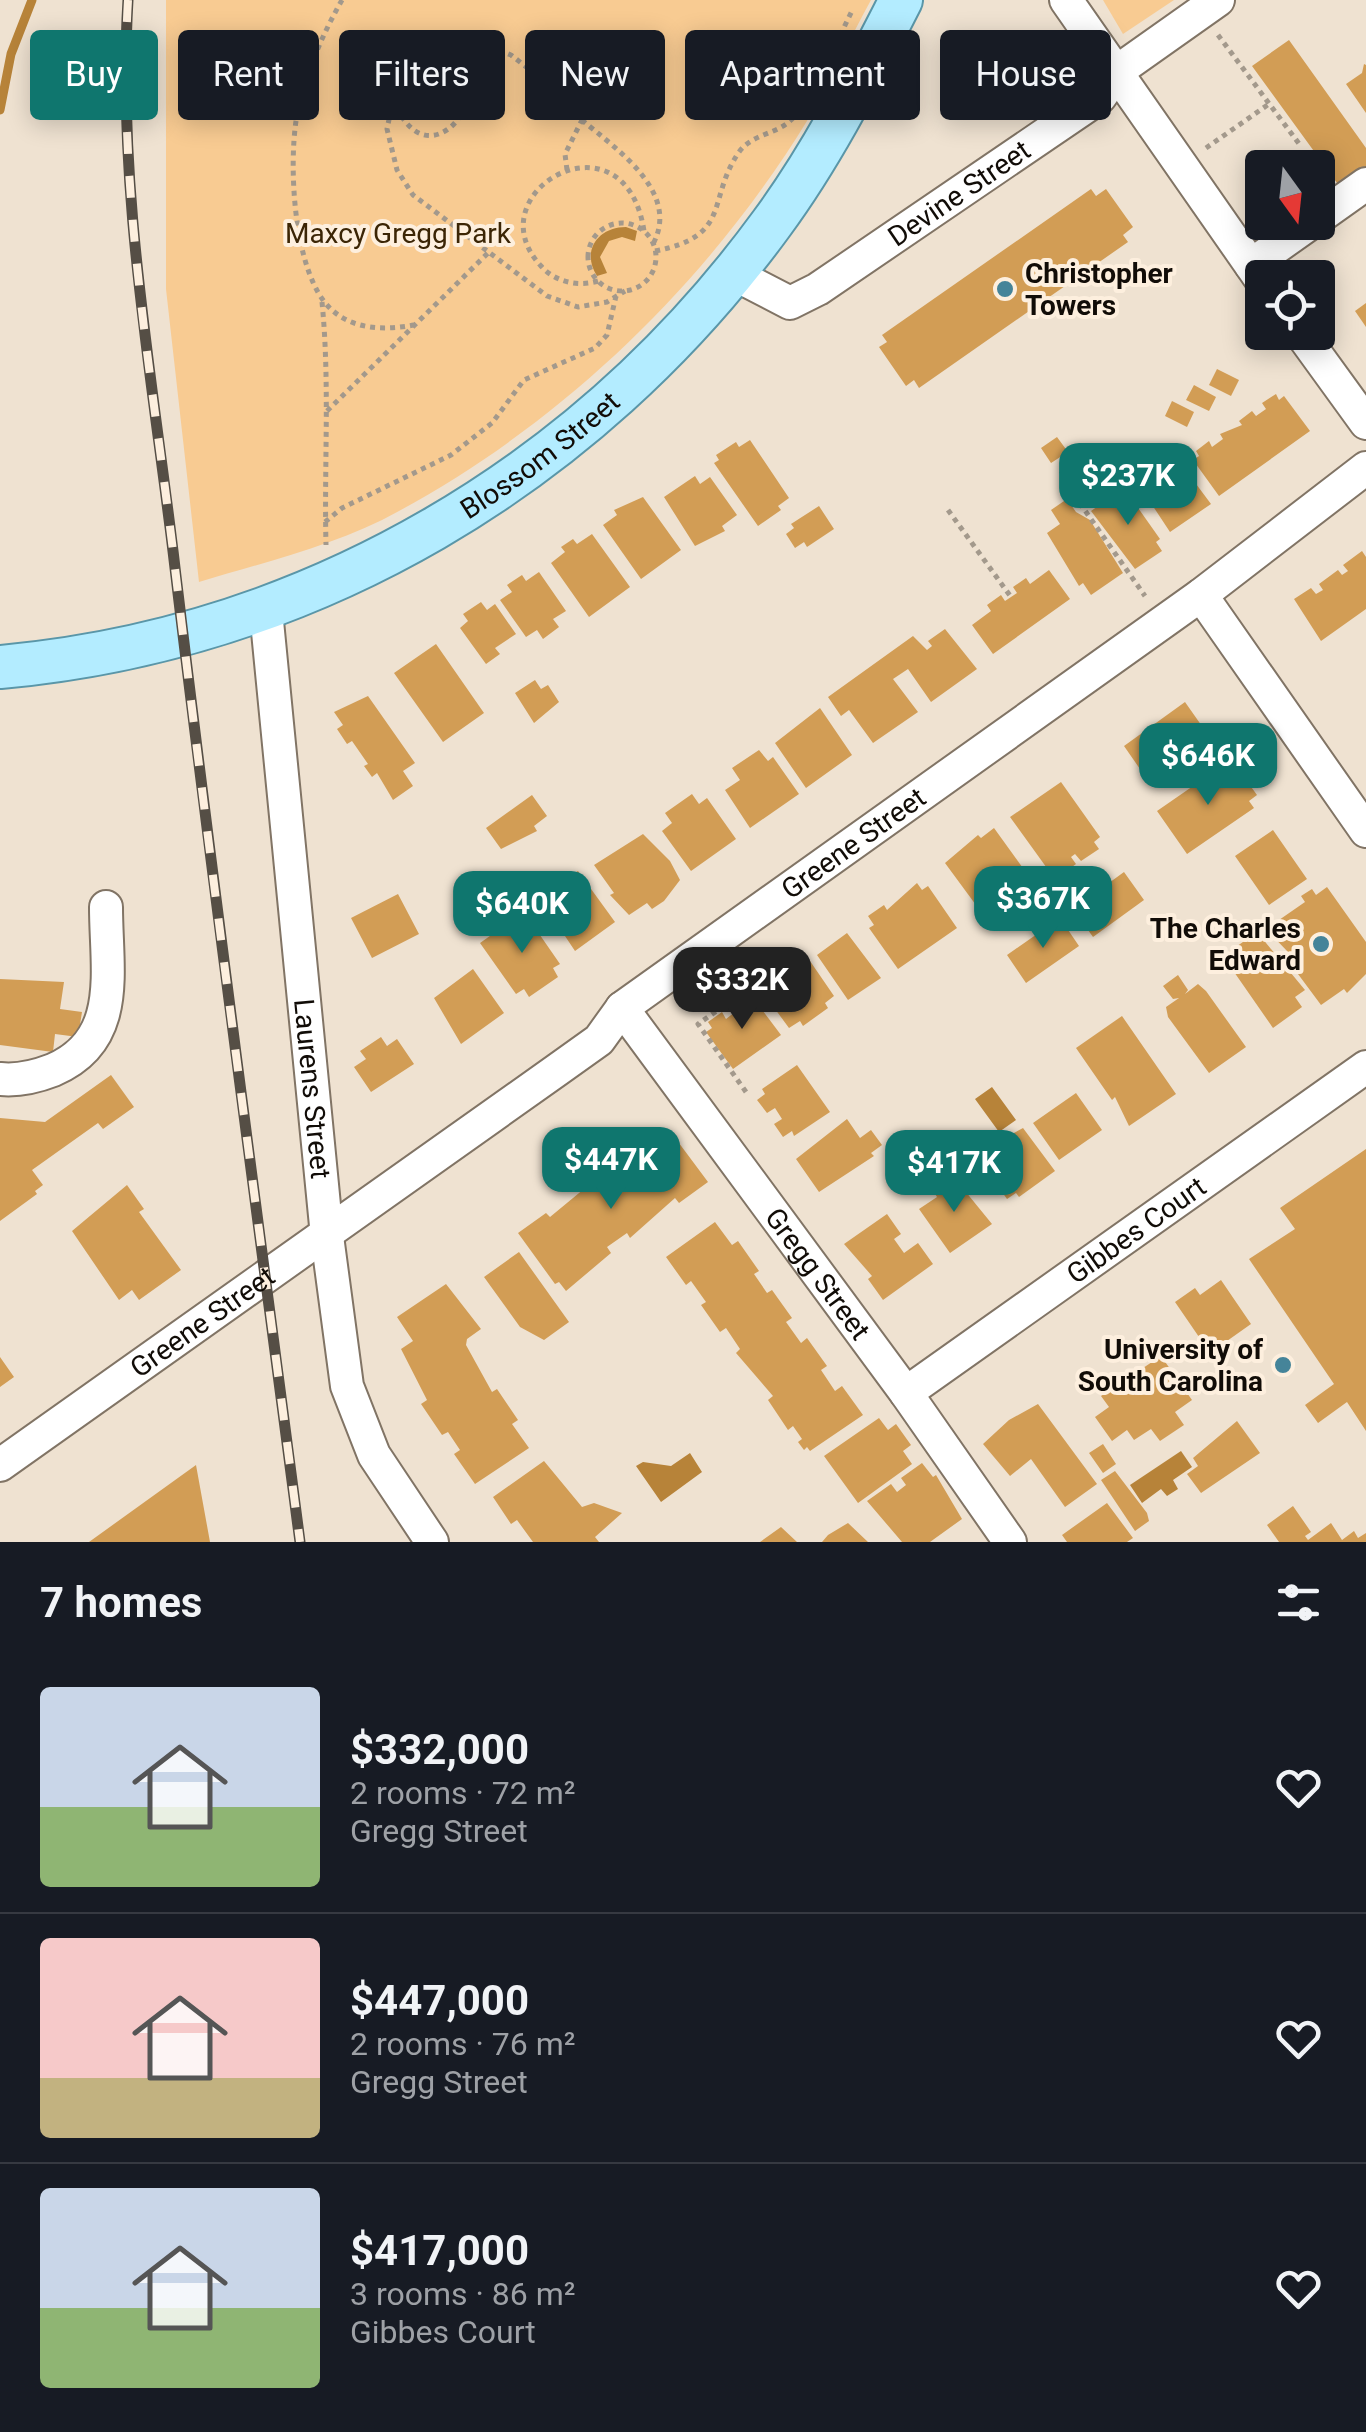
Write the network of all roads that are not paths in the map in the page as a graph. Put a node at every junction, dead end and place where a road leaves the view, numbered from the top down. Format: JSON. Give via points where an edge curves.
{"nodes":[{"id":1,"x":902,"y":0,"type":"edge"},
{"id":2,"x":1066,"y":0,"type":"edge"},
{"id":3,"x":1210,"y":6,"type":"edge"},
{"id":4,"x":1119,"y":70,"type":"junction"},
{"id":5,"x":1366,"y":184,"type":"edge"},
{"id":6,"x":1335,"y":205,"type":"edge"},
{"id":7,"x":1292,"y":240,"type":"edge"},
{"id":8,"x":1248,"y":260,"type":"edge"},
{"id":9,"x":1271,"y":260,"type":"edge"},
{"id":10,"x":734,"y":274,"type":"junction"},
{"id":11,"x":1313,"y":350,"type":"edge"},
{"id":12,"x":1366,"y":423,"type":"edge"},
{"id":13,"x":1366,"y":468,"type":"edge"},
{"id":14,"x":1201,"y":596,"type":"junction"},
{"id":15,"x":266,"y":611,"type":"junction"},
{"id":16,"x":0,"y":668,"type":"edge"},
{"id":17,"x":1366,"y":831,"type":"edge"},
{"id":18,"x":106,"y":906,"type":"dead end"},
{"id":19,"x":622,"y":1008,"type":"junction"},
{"id":20,"x":1366,"y":1067,"type":"edge"},
{"id":21,"x":0,"y":1079,"type":"edge"},
{"id":22,"x":327,"y":1236,"type":"junction"},
{"id":23,"x":906,"y":1393,"type":"junction"},
{"id":24,"x":0,"y":1466,"type":"edge"},
{"id":25,"x":432,"y":1542,"type":"edge"},
{"id":26,"x":1010,"y":1542,"type":"edge"}],
"edges":[{"from":1,"to":10,"type":"main road","name":"Blossom Street","via":[[824,145]]},
{"from":2,"to":4,"type":"street"},
{"from":3,"to":4,"type":"street","name":"Devine Street"},
{"from":4,"to":8,"type":"street"},
{"from":4,"to":10,"type":"street","name":"Devine Street","via":[[1100,97],[824,286],[790,303]]},
{"from":5,"to":6,"type":"street"},
{"from":7,"to":9,"type":"street"},
{"from":10,"to":15,"type":"main road","name":"Blossom Street","via":[[684,332],[544,454],[414,542]]},
{"from":11,"to":12,"type":"street"},
{"from":13,"to":14,"type":"street","name":"Greene Street"},
{"from":14,"to":17,"type":"street"},
{"from":14,"to":19,"type":"street","name":"Greene Street"},
{"from":15,"to":16,"type":"main road","name":"Blossom Street","via":[[147,644]]},
{"from":15,"to":22,"type":"street","name":"Laurens Street"},
{"from":18,"to":21,"type":"street","via":[[99,1036],[75,1060],[41,1075]]},
{"from":19,"to":22,"type":"street","name":"Greene Street","via":[[599,1040]]},
{"from":19,"to":23,"type":"street","name":"Gregg Street"},
{"from":20,"to":23,"type":"street","name":"Gibbes Court"},
{"from":22,"to":24,"type":"street","name":"Greene Street"},
{"from":22,"to":25,"type":"street","name":"Laurens Street","via":[[358,1422]]},
{"from":23,"to":26,"type":"street","name":"Gregg Street"}]}
